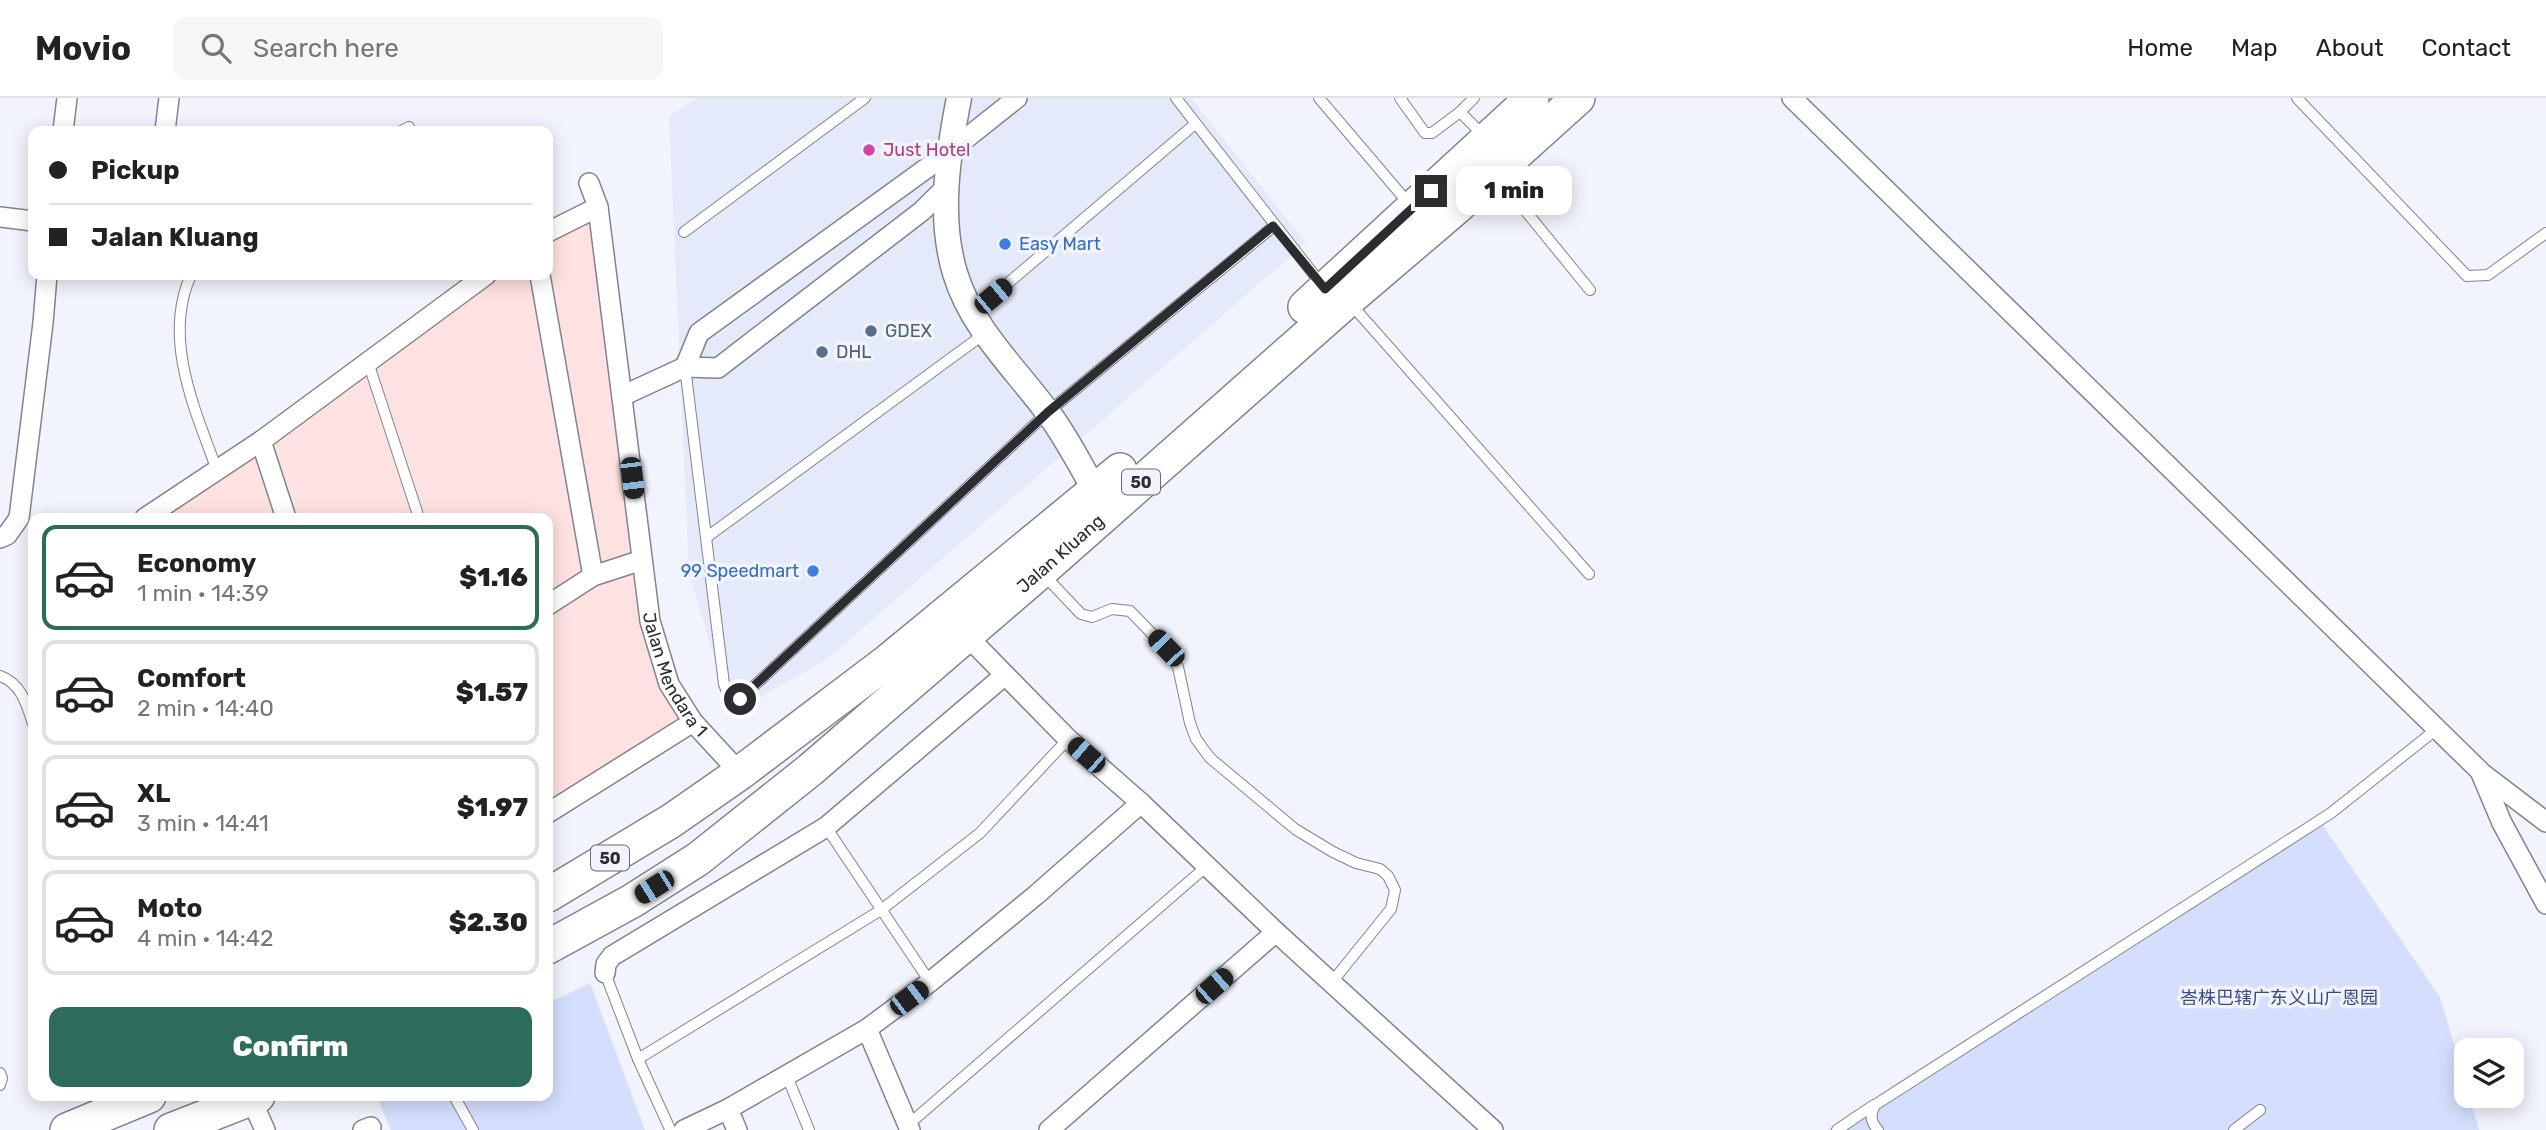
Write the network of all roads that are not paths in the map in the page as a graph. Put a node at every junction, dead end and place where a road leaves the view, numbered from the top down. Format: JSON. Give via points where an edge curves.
{"nodes":[{"id":1,"x":67,"y":98,"type":"edge"},
{"id":2,"x":169,"y":98,"type":"edge"},
{"id":3,"x":865,"y":98,"type":"edge"},
{"id":4,"x":959,"y":98,"type":"edge"},
{"id":5,"x":1017,"y":98,"type":"edge"},
{"id":6,"x":1176,"y":98,"type":"edge"},
{"id":7,"x":1319,"y":98,"type":"edge"},
{"id":8,"x":1400,"y":98,"type":"edge"},
{"id":9,"x":1474,"y":98,"type":"edge"},
{"id":10,"x":1532,"y":98,"type":"edge"},
{"id":11,"x":1578,"y":98,"type":"edge"},
{"id":12,"x":1792,"y":98,"type":"edge"},
{"id":13,"x":2297,"y":98,"type":"edge"},
{"id":14,"x":1460,"y":112,"type":"junction"},
{"id":15,"x":1195,"y":124,"type":"junction"},
{"id":16,"x":64,"y":126,"type":"edge"},
{"id":17,"x":166,"y":126,"type":"edge"},
{"id":18,"x":1487,"y":139,"type":"junction"},
{"id":19,"x":949,"y":152,"type":"junction"},
{"id":20,"x":1495,"y":173,"type":"junction"},
{"id":21,"x":589,"y":183,"type":"dead end"},
{"id":22,"x":948,"y":185,"type":"junction"},
{"id":23,"x":598,"y":207,"type":"junction"},
{"id":24,"x":1412,"y":208,"type":"junction"},
{"id":25,"x":0,"y":217,"type":"edge"},
{"id":26,"x":28,"y":220,"type":"edge"},
{"id":27,"x":1273,"y":226,"type":"junction"},
{"id":28,"x":553,"y":230,"type":"edge"},
{"id":29,"x":684,"y":232,"type":"dead end"},
{"id":30,"x":2546,"y":233,"type":"edge"},
{"id":31,"x":47,"y":280,"type":"edge"},
{"id":32,"x":189,"y":280,"type":"edge"},
{"id":33,"x":479,"y":280,"type":"edge"},
{"id":34,"x":541,"y":280,"type":"edge"},
{"id":35,"x":1590,"y":290,"type":"dead end"},
{"id":36,"x":1336,"y":294,"type":"junction"},
{"id":37,"x":978,"y":323,"type":"junction"},
{"id":38,"x":368,"y":362,"type":"junction"},
{"id":39,"x":685,"y":367,"type":"junction"},
{"id":40,"x":622,"y":396,"type":"junction"},
{"id":41,"x":1048,"y":412,"type":"junction"},
{"id":42,"x":261,"y":441,"type":"junction"},
{"id":43,"x":217,"y":470,"type":"junction"},
{"id":44,"x":1096,"y":492,"type":"junction"},
{"id":45,"x":152,"y":513,"type":"edge"},
{"id":46,"x":284,"y":513,"type":"edge"},
{"id":47,"x":417,"y":513,"type":"edge"},
{"id":48,"x":707,"y":537,"type":"junction"},
{"id":49,"x":0,"y":538,"type":"edge"},
{"id":50,"x":642,"y":560,"type":"junction"},
{"id":51,"x":1041,"y":571,"type":"junction"},
{"id":52,"x":1589,"y":574,"type":"dead end"},
{"id":53,"x":593,"y":576,"type":"junction"},
{"id":54,"x":553,"y":602,"type":"edge"},
{"id":55,"x":966,"y":635,"type":"junction"},
{"id":56,"x":1005,"y":675,"type":"junction"},
{"id":57,"x":0,"y":676,"type":"edge"},
{"id":58,"x":28,"y":708,"type":"edge"},
{"id":59,"x":694,"y":722,"type":"junction"},
{"id":60,"x":2438,"y":728,"type":"junction"},
{"id":61,"x":1068,"y":739,"type":"junction"},
{"id":62,"x":2480,"y":771,"type":"junction"},
{"id":63,"x":740,"y":773,"type":"junction"},
{"id":64,"x":1141,"y":803,"type":"junction"},
{"id":65,"x":553,"y":810,"type":"edge"},
{"id":66,"x":671,"y":821,"type":"junction"},
{"id":67,"x":2546,"y":822,"type":"edge"},
{"id":68,"x":826,"y":827,"type":"junction"},
{"id":69,"x":698,"y":859,"type":"junction"},
{"id":70,"x":1207,"y":866,"type":"junction"},
{"id":71,"x":553,"y":892,"type":"edge"},
{"id":72,"x":632,"y":901,"type":"junction"},
{"id":73,"x":2546,"y":904,"type":"edge"},
{"id":74,"x":881,"y":910,"type":"junction"},
{"id":75,"x":1276,"y":932,"type":"junction"},
{"id":76,"x":646,"y":935,"type":"junction"},
{"id":77,"x":553,"y":944,"type":"edge"},
{"id":78,"x":605,"y":973,"type":"joint"},
{"id":79,"x":930,"y":982,"type":"junction"},
{"id":80,"x":1332,"y":982,"type":"junction"},
{"id":81,"x":867,"y":1029,"type":"junction"},
{"id":82,"x":638,"y":1059,"type":"junction"},
{"id":83,"x":0,"y":1073,"type":"edge"},
{"id":84,"x":787,"y":1076,"type":"junction"},
{"id":85,"x":0,"y":1086,"type":"edge"},
{"id":86,"x":137,"y":1101,"type":"edge"},
{"id":87,"x":245,"y":1101,"type":"edge"},
{"id":88,"x":256,"y":1101,"type":"edge"},
{"id":89,"x":457,"y":1101,"type":"edge"},
{"id":90,"x":1875,"y":1105,"type":"junction"},
{"id":91,"x":728,"y":1110,"type":"junction"},
{"id":92,"x":2260,"y":1111,"type":"dead end"},
{"id":93,"x":1478,"y":1126,"type":"edge"},
{"id":94,"x":909,"y":1127,"type":"edge"},
{"id":95,"x":67,"y":1130,"type":"edge"},
{"id":96,"x":171,"y":1130,"type":"edge"},
{"id":97,"x":265,"y":1130,"type":"edge"},
{"id":98,"x":473,"y":1130,"type":"edge"},
{"id":99,"x":671,"y":1130,"type":"edge"},
{"id":100,"x":684,"y":1130,"type":"edge"},
{"id":101,"x":737,"y":1130,"type":"edge"},
{"id":102,"x":809,"y":1130,"type":"edge"},
{"id":103,"x":1049,"y":1130,"type":"edge"},
{"id":104,"x":1837,"y":1130,"type":"edge"},
{"id":105,"x":1878,"y":1130,"type":"edge"},
{"id":106,"x":2234,"y":1130,"type":"edge"}],
"edges":[{"from":1,"to":16,"type":"street"},
{"from":2,"to":17,"type":"street"},
{"from":3,"to":29,"type":"lane"},
{"from":4,"to":19,"type":"street"},
{"from":5,"to":19,"type":"street"},
{"from":6,"to":15,"type":"lane"},
{"from":7,"to":24,"type":"lane"},
{"from":8,"to":14,"type":"lane","via":[[1426,133]]},
{"from":9,"to":14,"type":"lane"},
{"from":10,"to":18,"type":"highway","name":"Jalan Kluang","number":"50"},
{"from":11,"to":20,"type":"highway","name":"Jalan Kluang","number":"50"},
{"from":12,"to":60,"type":"street"},
{"from":13,"to":30,"type":"lane","via":[[2467,276],[2488,275]]},
{"from":14,"to":18,"type":"lane"},
{"from":15,"to":27,"type":"lane"},
{"from":15,"to":37,"type":"lane"},
{"from":18,"to":24,"type":"highway","name":"Jalan Kluang","number":"50"},
{"from":19,"to":22,"type":"street"},
{"from":19,"to":39,"type":"street","via":[[699,333]]},
{"from":20,"to":35,"type":"lane"},
{"from":20,"to":36,"type":"highway","name":"Jalan Kluang","number":"50"},
{"from":21,"to":23,"type":"street","name":"Jalan Mendara 1"},
{"from":22,"to":37,"type":"street","via":[[955,273]]},
{"from":22,"to":39,"type":"street","via":[[922,211],[718,368]]},
{"from":23,"to":28,"type":"street"},
{"from":23,"to":40,"type":"street","name":"Jalan Mendara 1"},
{"from":24,"to":36,"type":"highway","name":"Jalan Kluang","number":"50"},
{"from":25,"to":26,"type":"street"},
{"from":27,"to":36,"type":"lane"},
{"from":27,"to":41,"type":"lane"},
{"from":31,"to":49,"type":"street","via":[[19,518]]},
{"from":32,"to":43,"type":"lane","via":[[183,293],[179,338],[193,405]]},
{"from":33,"to":38,"type":"street"},
{"from":34,"to":53,"type":"street"},
{"from":36,"to":44,"type":"highway","name":"Jalan Kluang","number":"50"},
{"from":36,"to":51,"type":"highway","name":"Jalan Kluang","number":"50"},
{"from":36,"to":52,"type":"lane"},
{"from":37,"to":41,"type":"street"},
{"from":37,"to":48,"type":"lane"},
{"from":38,"to":42,"type":"street"},
{"from":38,"to":47,"type":"lane"},
{"from":39,"to":40,"type":"street"},
{"from":39,"to":48,"type":"lane"},
{"from":40,"to":50,"type":"street","name":"Jalan Mendara 1"},
{"from":41,"to":44,"type":"street"},
{"from":41,"to":48,"type":"lane","via":[[740,699],[728,694],[724,684]]},
{"from":42,"to":43,"type":"street"},
{"from":42,"to":46,"type":"street"},
{"from":43,"to":45,"type":"street"},
{"from":44,"to":63,"type":"highway","name":"Jalan Kluang","number":"50","via":[[888,661]]},
{"from":50,"to":53,"type":"street"},
{"from":50,"to":59,"type":"street","name":"Jalan Mendara 1","via":[[650,621],[668,684]]},
{"from":51,"to":55,"type":"highway","name":"Jalan Kluang","number":"50"},
{"from":51,"to":80,"type":"lane","via":[[1081,614],[1092,617],[1112,609],[1130,611],[1166,648],[1178,667],[1196,739],[1210,758],[1295,829],[1388,876],[1395,890],[1391,909]]},
{"from":53,"to":54,"type":"street"},
{"from":55,"to":56,"type":"street"},
{"from":55,"to":69,"type":"highway","name":"Jalan Kluang","number":"50","via":[[810,771]]},
{"from":56,"to":61,"type":"street"},
{"from":56,"to":68,"type":"street"},
{"from":57,"to":58,"type":"lane","via":[[15,685]]},
{"from":59,"to":63,"type":"street","name":"Jalan Mendara 1"},
{"from":59,"to":65,"type":"street"},
{"from":60,"to":62,"type":"street"},
{"from":60,"to":90,"type":"lane","via":[[2331,813]]},
{"from":61,"to":64,"type":"street"},
{"from":61,"to":74,"type":"lane","via":[[980,834]]},
{"from":62,"to":67,"type":"street"},
{"from":62,"to":73,"type":"street"},
{"from":63,"to":66,"type":"highway","name":"Jalan Kluang","number":"50"},
{"from":64,"to":70,"type":"street"},
{"from":64,"to":79,"type":"street"},
{"from":66,"to":69,"type":"highway","via":[[659,847],[666,863]]},
{"from":66,"to":71,"type":"highway","name":"Jalan Kluang","number":"50"},
{"from":68,"to":74,"type":"lane"},
{"from":68,"to":76,"type":"street"},
{"from":69,"to":72,"type":"highway","name":"Jalan Kluang","number":"50"},
{"from":70,"to":75,"type":"street"},
{"from":70,"to":94,"type":"lane"},
{"from":72,"to":76,"type":"street"},
{"from":72,"to":77,"type":"highway","name":"Jalan Kluang","number":"50"},
{"from":74,"to":79,"type":"lane"},
{"from":74,"to":82,"type":"lane"},
{"from":75,"to":80,"type":"street"},
{"from":75,"to":103,"type":"street"},
{"from":76,"to":78,"type":"street","via":[[612,956]]},
{"from":78,"to":82,"type":"lane"},
{"from":79,"to":81,"type":"street"},
{"from":80,"to":93,"type":"street"},
{"from":81,"to":84,"type":"street"},
{"from":81,"to":94,"type":"street"},
{"from":82,"to":99,"type":"lane"},
{"from":83,"to":85,"type":"lane"},
{"from":84,"to":91,"type":"street"},
{"from":84,"to":102,"type":"lane"},
{"from":86,"to":95,"type":"highway"},
{"from":87,"to":96,"type":"highway"},
{"from":88,"to":97,"type":"street"},
{"from":89,"to":98,"type":"lane"},
{"from":90,"to":104,"type":"lane"},
{"from":90,"to":105,"type":"lane","via":[[1871,1114]]},
{"from":91,"to":100,"type":"street"},
{"from":91,"to":101,"type":"street"},
{"from":92,"to":106,"type":"lane"}]}
